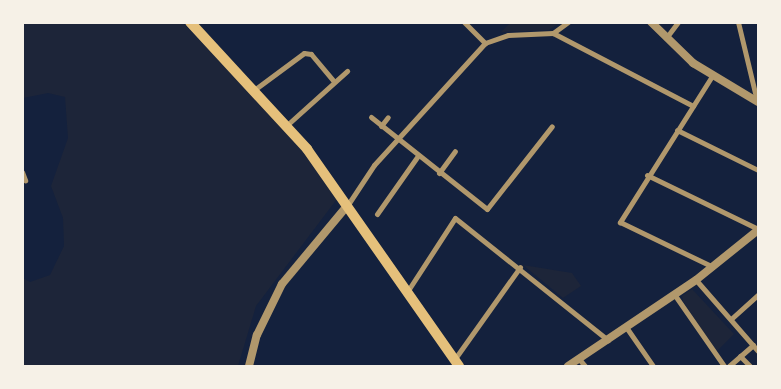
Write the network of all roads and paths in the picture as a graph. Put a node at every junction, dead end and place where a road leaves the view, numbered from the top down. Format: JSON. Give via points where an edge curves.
{"nodes":[{"id":1,"x":190,"y":22,"type":"edge"},
{"id":2,"x":464,"y":22,"type":"edge"},
{"id":3,"x":568,"y":22,"type":"edge"},
{"id":4,"x":651,"y":22,"type":"edge"},
{"id":5,"x":678,"y":22,"type":"edge"},
{"id":6,"x":738,"y":22,"type":"edge"},
{"id":7,"x":553,"y":33,"type":"junction"},
{"id":8,"x":666,"y":39,"type":"junction"},
{"id":9,"x":485,"y":43,"type":"junction"},
{"id":10,"x":347,"y":71,"type":"dead end"},
{"id":11,"x":712,"y":76,"type":"junction"},
{"id":12,"x":334,"y":81,"type":"junction"},
{"id":13,"x":254,"y":90,"type":"junction"},
{"id":14,"x":758,"y":102,"type":"edge"},
{"id":15,"x":693,"y":106,"type":"junction"},
{"id":16,"x":371,"y":117,"type":"dead end"},
{"id":17,"x":388,"y":118,"type":"dead end"},
{"id":18,"x":287,"y":125,"type":"junction"},
{"id":19,"x":381,"y":126,"type":"junction"},
{"id":20,"x":552,"y":126,"type":"dead end"},
{"id":21,"x":676,"y":130,"type":"junction"},
{"id":22,"x":397,"y":142,"type":"junction"},
{"id":23,"x":455,"y":151,"type":"dead end"},
{"id":24,"x":417,"y":157,"type":"junction"},
{"id":25,"x":758,"y":170,"type":"edge"},
{"id":26,"x":22,"y":172,"type":"edge"},
{"id":27,"x":439,"y":173,"type":"junction"},
{"id":28,"x":647,"y":175,"type":"junction"},
{"id":29,"x":25,"y":180,"type":"dead end"},
{"id":30,"x":347,"y":206,"type":"junction"},
{"id":31,"x":378,"y":214,"type":"dead end"},
{"id":32,"x":758,"y":229,"type":"edge"},
{"id":33,"x":520,"y":267,"type":"junction"},
{"id":34,"x":713,"y":267,"type":"junction"},
{"id":35,"x":696,"y":280,"type":"junction"},
{"id":36,"x":408,"y":292,"type":"junction"},
{"id":37,"x":674,"y":294,"type":"junction"},
{"id":38,"x":758,"y":294,"type":"edge"},
{"id":39,"x":731,"y":318,"type":"junction"},
{"id":40,"x":626,"y":327,"type":"junction"},
{"id":41,"x":608,"y":340,"type":"junction"},
{"id":42,"x":753,"y":344,"type":"junction"},
{"id":43,"x":758,"y":351,"type":"edge"},
{"id":44,"x":740,"y":356,"type":"junction"},
{"id":45,"x":580,"y":359,"type":"junction"},
{"id":46,"x":457,"y":363,"type":"edge"},
{"id":47,"x":249,"y":366,"type":"edge"},
{"id":48,"x":568,"y":366,"type":"edge"},
{"id":49,"x":585,"y":366,"type":"edge"},
{"id":50,"x":653,"y":366,"type":"edge"},
{"id":51,"x":724,"y":366,"type":"edge"},
{"id":52,"x":729,"y":366,"type":"edge"},
{"id":53,"x":750,"y":366,"type":"edge"}],
"edges":[{"from":1,"to":13,"type":"main road"},
{"from":2,"to":9,"type":"street"},
{"from":3,"to":7,"type":"street"},
{"from":4,"to":8,"type":"street"},
{"from":5,"to":8,"type":"street"},
{"from":6,"to":14,"type":"street"},
{"from":7,"to":9,"type":"street","via":[[508,35]]},
{"from":7,"to":15,"type":"street"},
{"from":8,"to":11,"type":"street"},
{"from":9,"to":22,"type":"street"},
{"from":10,"to":12,"type":"street"},
{"from":11,"to":14,"type":"street"},
{"from":11,"to":15,"type":"street"},
{"from":12,"to":13,"type":"street","via":[[311,54],[304,53]]},
{"from":12,"to":18,"type":"street"},
{"from":13,"to":18,"type":"main road"},
{"from":15,"to":21,"type":"street"},
{"from":16,"to":19,"type":"street"},
{"from":17,"to":19,"type":"street"},
{"from":18,"to":30,"type":"main road"},
{"from":19,"to":22,"type":"street"},
{"from":20,"to":27,"type":"street","via":[[487,209]]},
{"from":21,"to":25,"type":"street"},
{"from":21,"to":28,"type":"street"},
{"from":22,"to":24,"type":"street"},
{"from":22,"to":30,"type":"street","via":[[374,165]]},
{"from":23,"to":27,"type":"street"},
{"from":24,"to":27,"type":"street"},
{"from":24,"to":31,"type":"street"},
{"from":26,"to":29,"type":"street"},
{"from":28,"to":32,"type":"street"},
{"from":28,"to":34,"type":"street","via":[[620,222]]},
{"from":30,"to":36,"type":"main road"},
{"from":30,"to":47,"type":"street","via":[[282,284],[257,335]]},
{"from":32,"to":34,"type":"street"},
{"from":33,"to":36,"type":"street","via":[[455,218]]},
{"from":33,"to":41,"type":"street"},
{"from":33,"to":46,"type":"street"},
{"from":34,"to":35,"type":"street"},
{"from":35,"to":37,"type":"street"},
{"from":35,"to":39,"type":"street"},
{"from":36,"to":46,"type":"main road"},
{"from":37,"to":40,"type":"street"},
{"from":37,"to":51,"type":"street"},
{"from":38,"to":39,"type":"street"},
{"from":39,"to":42,"type":"street"},
{"from":40,"to":41,"type":"street"},
{"from":40,"to":50,"type":"street"},
{"from":41,"to":45,"type":"street"},
{"from":42,"to":43,"type":"street"},
{"from":42,"to":44,"type":"street"},
{"from":44,"to":52,"type":"street"},
{"from":44,"to":53,"type":"street"},
{"from":45,"to":48,"type":"street"},
{"from":45,"to":49,"type":"street"}]}
